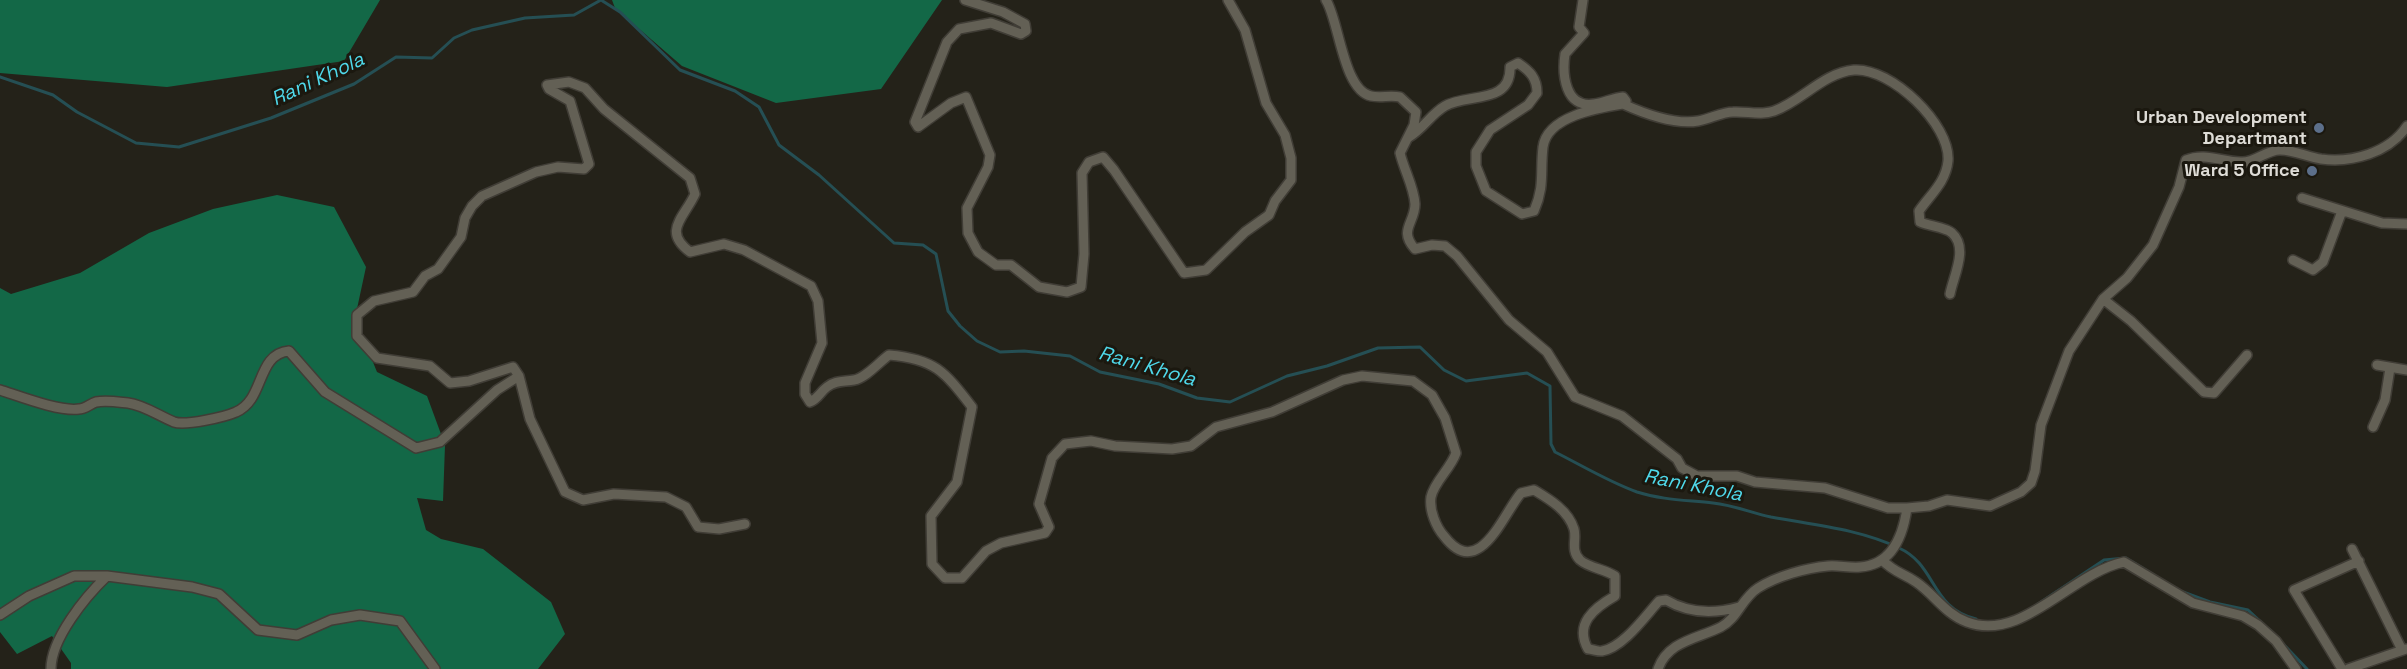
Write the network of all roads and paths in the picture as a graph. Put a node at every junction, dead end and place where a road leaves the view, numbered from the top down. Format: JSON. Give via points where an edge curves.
{"nodes":[{"id":1,"x":965,"y":0,"type":"edge"},
{"id":2,"x":1228,"y":0,"type":"edge"},
{"id":3,"x":1326,"y":0,"type":"edge"},
{"id":4,"x":1584,"y":0,"type":"edge"},
{"id":5,"x":1623,"y":104,"type":"junction"},
{"id":6,"x":2407,"y":126,"type":"edge"},
{"id":7,"x":1409,"y":137,"type":"junction"},
{"id":8,"x":2302,"y":198,"type":"dead end"},
{"id":9,"x":2342,"y":211,"type":"junction"},
{"id":10,"x":2407,"y":224,"type":"edge"},
{"id":11,"x":2293,"y":260,"type":"dead end"},
{"id":12,"x":1950,"y":294,"type":"dead end"},
{"id":13,"x":2103,"y":299,"type":"junction"},
{"id":14,"x":2247,"y":355,"type":"dead end"},
{"id":15,"x":2377,"y":365,"type":"dead end"},
{"id":16,"x":2390,"y":368,"type":"junction"},
{"id":17,"x":2407,"y":369,"type":"edge"},
{"id":18,"x":519,"y":376,"type":"junction"},
{"id":19,"x":0,"y":390,"type":"edge"},
{"id":20,"x":2373,"y":428,"type":"dead end"},
{"id":21,"x":1906,"y":508,"type":"junction"},
{"id":22,"x":745,"y":524,"type":"dead end"},
{"id":23,"x":2352,"y":549,"type":"dead end"},
{"id":24,"x":1882,"y":560,"type":"junction"},
{"id":25,"x":2359,"y":561,"type":"junction"},
{"id":26,"x":107,"y":576,"type":"junction"},
{"id":27,"x":1739,"y":607,"type":"junction"},
{"id":28,"x":0,"y":615,"type":"edge"},
{"id":29,"x":2404,"y":650,"type":"edge"},
{"id":30,"x":2377,"y":665,"type":"edge"},
{"id":31,"x":51,"y":669,"type":"edge"},
{"id":32,"x":435,"y":669,"type":"edge"},
{"id":33,"x":1658,"y":669,"type":"edge"},
{"id":34,"x":2296,"y":669,"type":"edge"},
{"id":35,"x":2342,"y":669,"type":"edge"},
{"id":36,"x":2348,"y":669,"type":"edge"}],
"edges":[{"from":1,"to":2,"type":"street","via":[[1003,12],[1025,24],[1026,32],[1021,34],[991,23],[959,28],[947,42],[915,122],[918,127],[966,97],[990,155],[967,208],[968,233],[978,252],[996,265],[1011,265],[1039,287],[1067,292],[1081,287],[1082,174],[1089,162],[1103,157],[1184,273],[1206,270],[1245,231],[1269,215],[1291,180],[1285,135],[1266,103],[1245,30]]},
{"from":3,"to":7,"type":"street","via":[[1361,91],[1371,96],[1400,97],[1416,112]]},
{"from":4,"to":5,"type":"street","via":[[1580,27],[1584,33],[1565,54],[1565,85],[1572,98],[1581,102],[1593,105],[1623,97]]},
{"from":5,"to":7,"type":"street","via":[[1567,118],[1548,133],[1538,201],[1529,214],[1522,214],[1486,191],[1476,166],[1476,152],[1485,135],[1533,101],[1537,93],[1537,82],[1518,63],[1510,67],[1511,77],[1499,92],[1441,108],[1422,130]]},
{"from":5,"to":12,"type":"street","via":[[1672,121],[1696,122],[1732,111],[1775,111],[1841,72],[1857,70],[1888,78],[1914,99],[1947,145],[1946,170],[1938,188],[1919,212],[1920,222],[1951,231],[1957,240],[1960,258]]},
{"from":6,"to":13,"type":"street","via":[[2396,140],[2359,158],[2343,160],[2279,150],[2241,162],[2209,157],[2186,160],[2179,187],[2153,245],[2127,279]]},
{"from":7,"to":21,"type":"street","via":[[1400,153],[1415,207],[1408,242],[1415,249],[1445,246],[1457,256],[1509,320],[1547,352],[1575,398],[1622,416],[1677,459],[1682,468],[1697,476],[1737,476],[1755,482],[1825,488],[1888,508]]},
{"from":8,"to":9,"type":"street"},
{"from":9,"to":10,"type":"street","via":[[2382,223]]},
{"from":9,"to":11,"type":"street","via":[[2323,262],[2313,270]]},
{"from":13,"to":14,"type":"street","via":[[2204,392],[2214,393]]},
{"from":13,"to":21,"type":"street","via":[[2061,370],[2041,425],[2031,483],[1990,506],[1947,500]]},
{"from":15,"to":16,"type":"street"},
{"from":16,"to":17,"type":"street"},
{"from":16,"to":20,"type":"street","via":[[2385,400]]},
{"from":18,"to":19,"type":"street","via":[[497,390],[440,442],[416,448],[325,392],[289,351],[279,352],[269,361],[255,396],[247,405],[236,412],[199,421],[176,423],[131,403],[95,402],[80,410],[54,407]]},
{"from":18,"to":22,"type":"street","via":[[530,419],[565,492],[583,500],[614,494],[666,497],[686,507],[698,526],[719,529]]},
{"from":18,"to":27,"type":"street","via":[[513,367],[450,383],[430,366],[377,358],[357,336],[357,315],[374,301],[412,292],[425,276],[438,269],[461,237],[472,206],[482,196],[536,172],[558,167],[584,169],[589,164],[570,101],[547,85],[569,82],[585,88],[604,109],[690,178],[695,194],[675,229],[677,239],[690,252],[724,244],[744,250],[811,286],[818,301],[822,343],[805,383],[810,402],[818,399],[826,387],[854,380],[889,355],[917,358],[933,365],[972,407],[957,482],[931,516],[932,564],[945,578],[962,578],[986,551],[1049,528],[1039,504],[1041,489],[1052,458],[1065,444],[1090,441],[1172,449],[1191,446],[1216,426],[1272,412],[1343,380],[1362,376],[1413,381],[1438,402],[1456,453],[1431,496],[1431,511],[1443,536],[1454,546],[1476,550],[1489,542],[1521,493],[1534,490],[1564,512],[1575,531],[1575,553],[1581,561],[1615,576],[1615,596],[1594,610],[1583,627],[1582,637],[1588,648],[1603,651],[1618,643],[1636,629],[1659,601],[1704,611]]},
{"from":21,"to":24,"type":"street","via":[[1899,540]]},
{"from":23,"to":25,"type":"street"},
{"from":24,"to":27,"type":"street","via":[[1860,567],[1828,566],[1784,576],[1757,588]]},
{"from":24,"to":34,"type":"street","via":[[1896,573],[1916,582],[1943,608],[1966,622],[1990,628],[2033,612],[2104,566],[2124,561],[2193,603],[2242,616],[2258,625],[2276,641]]},
{"from":25,"to":29,"type":"street"},
{"from":25,"to":35,"type":"street","via":[[2294,590]]},
{"from":26,"to":28,"type":"street","via":[[74,576],[29,596]]},
{"from":26,"to":31,"type":"street","via":[[55,644]]},
{"from":26,"to":32,"type":"street","via":[[219,594],[258,630],[297,635],[331,620],[360,615],[400,621]]},
{"from":27,"to":33,"type":"street","via":[[1727,624],[1676,645]]},
{"from":29,"to":30,"type":"street"},
{"from":30,"to":36,"type":"street"}]}
